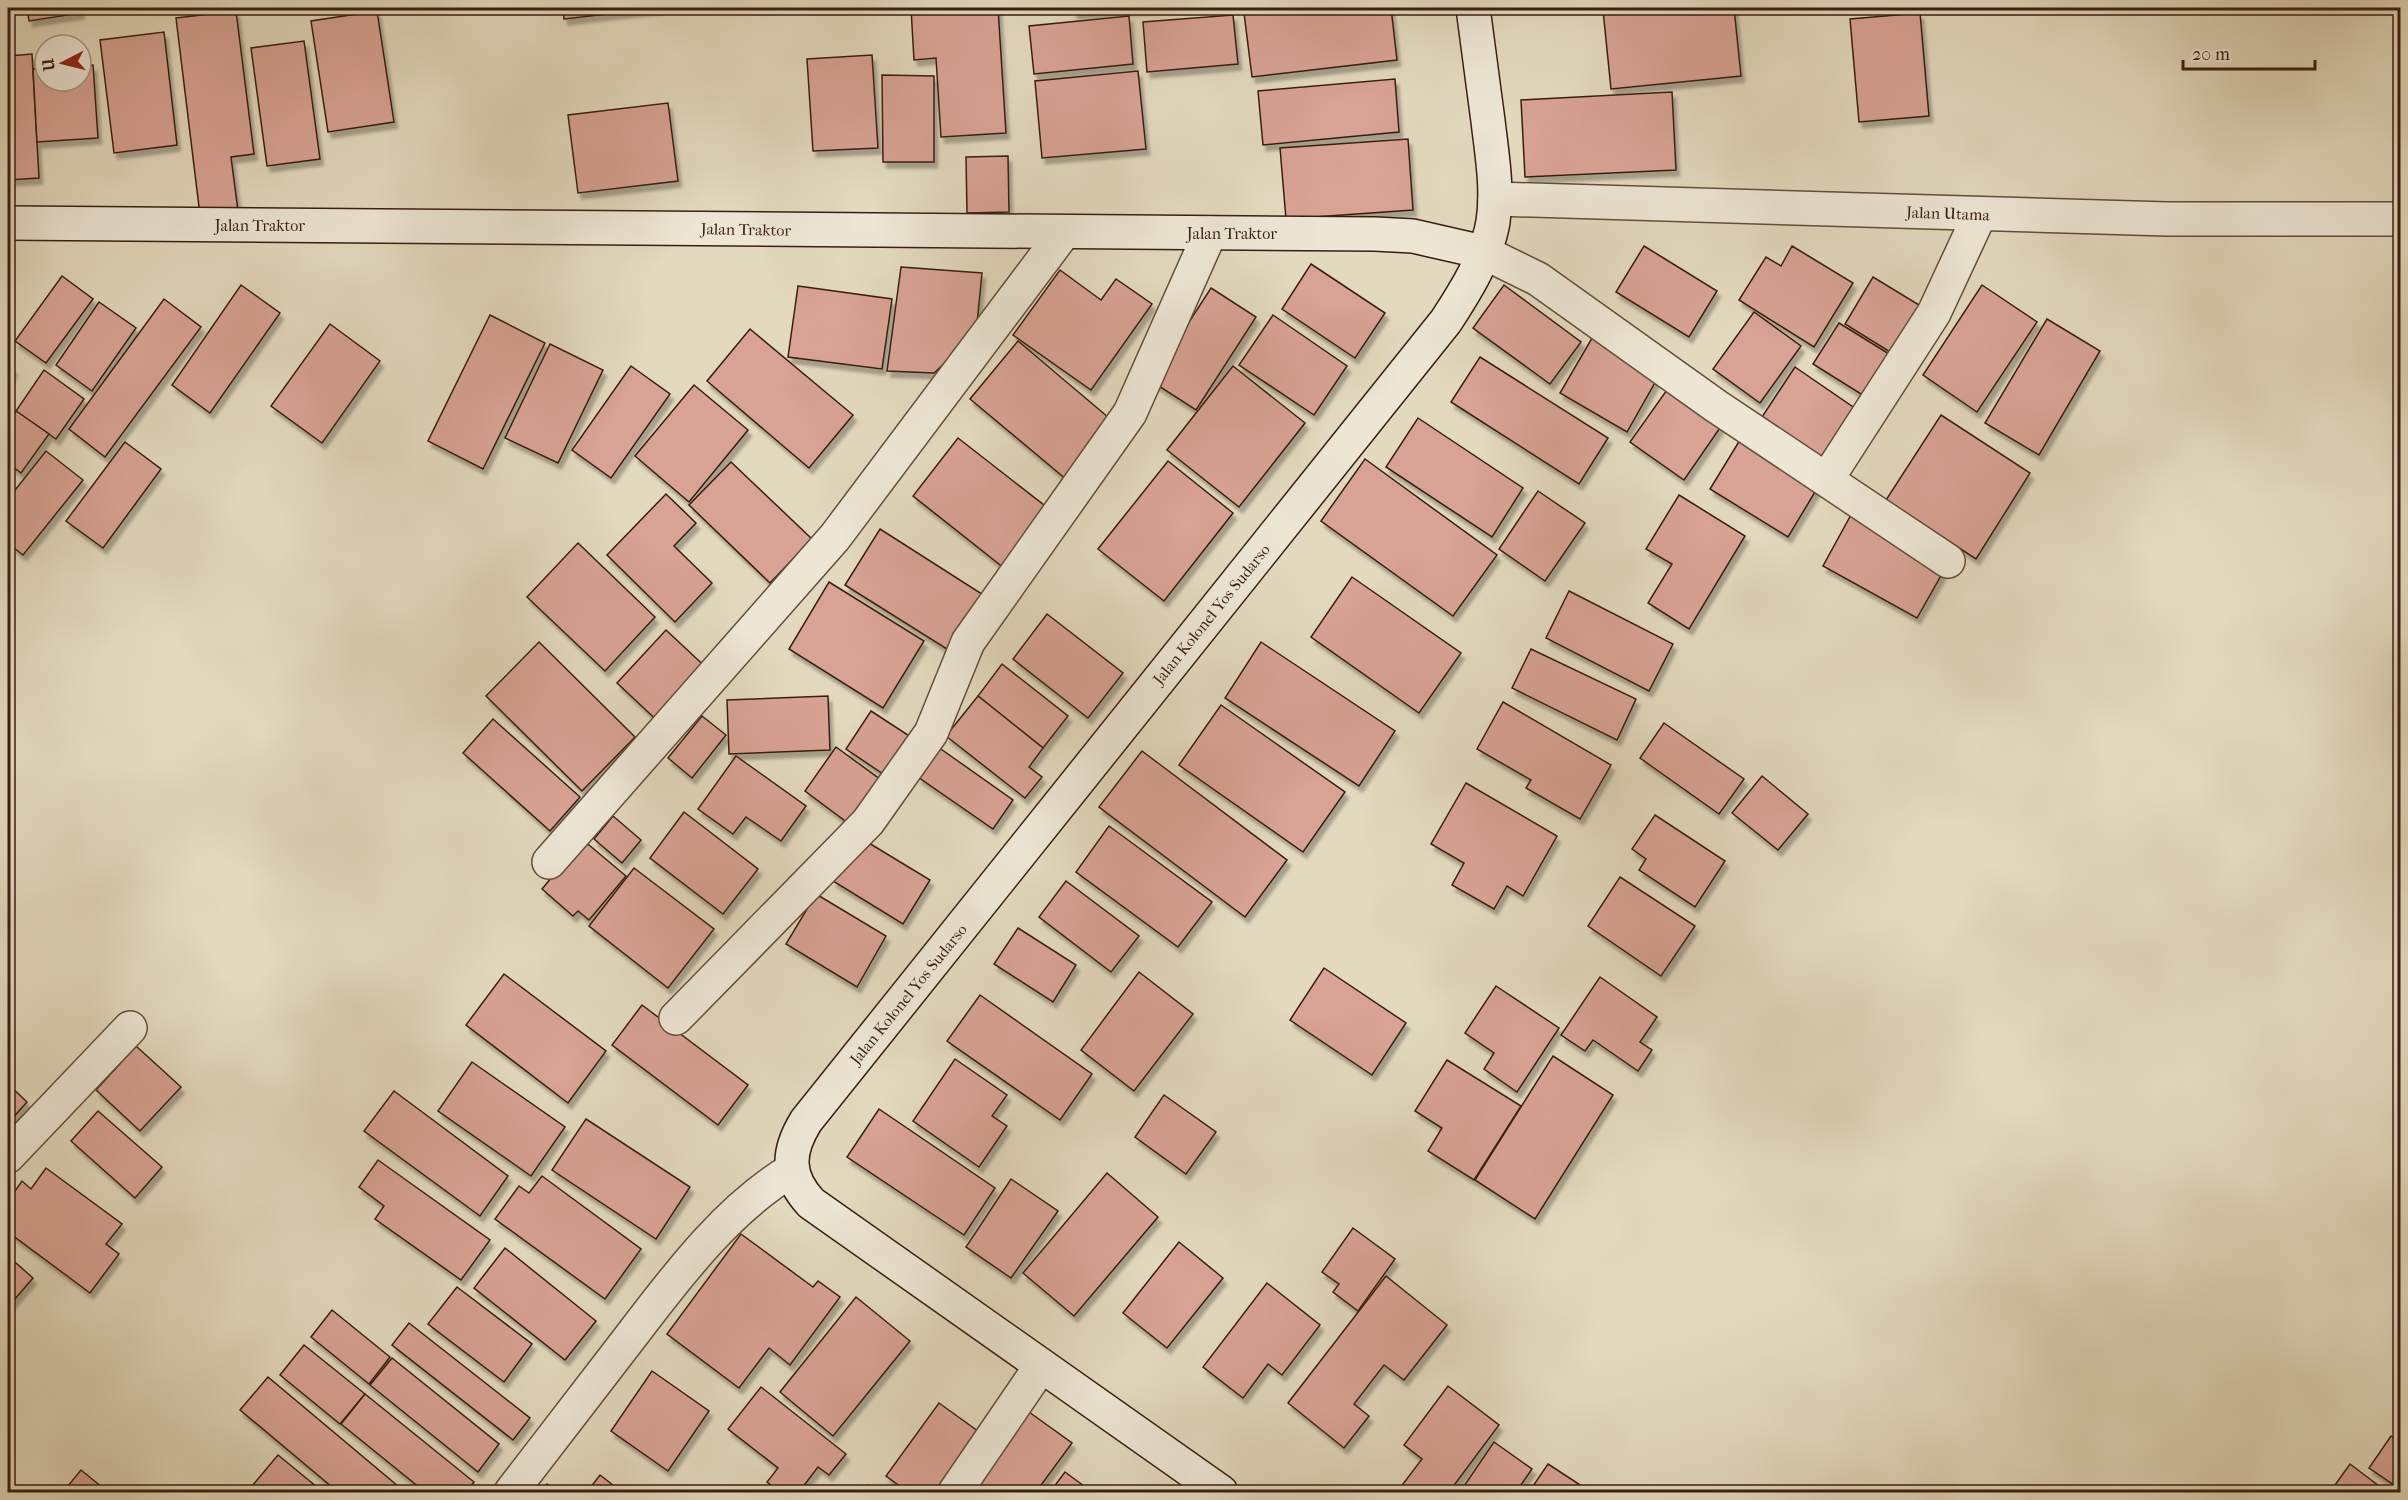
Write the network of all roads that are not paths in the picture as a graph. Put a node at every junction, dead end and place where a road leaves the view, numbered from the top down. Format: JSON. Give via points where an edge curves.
{"nodes":[{"id":1,"x":1473,"y":8,"type":"edge"},
{"id":2,"x":1495,"y":199,"type":"junction"},
{"id":3,"x":1980,"y":214,"type":"junction"},
{"id":4,"x":2400,"y":219,"type":"edge"},
{"id":5,"x":8,"y":223,"type":"edge"},
{"id":6,"x":1064,"y":232,"type":"junction"},
{"id":7,"x":1210,"y":233,"type":"junction"},
{"id":8,"x":1483,"y":252,"type":"junction"},
{"id":9,"x":1827,"y":479,"type":"junction"},
{"id":10,"x":1948,"y":561,"type":"dead end"},
{"id":11,"x":549,"y":862,"type":"dead end"},
{"id":12,"x":676,"y":1018,"type":"dead end"},
{"id":13,"x":130,"y":1028,"type":"dead end"},
{"id":14,"x":8,"y":1156,"type":"edge"},
{"id":15,"x":792,"y":1170,"type":"junction"},
{"id":16,"x":1041,"y":1366,"type":"junction"},
{"id":17,"x":511,"y":1492,"type":"edge"},
{"id":18,"x":956,"y":1492,"type":"edge"},
{"id":19,"x":1221,"y":1492,"type":"edge"}],
"edges":[{"from":1,"to":2,"type":"street","name":"Jalan Kolonel Yos Sudarso"},
{"from":2,"to":3,"type":"street","name":"Jalan Utama"},
{"from":2,"to":8,"type":"street","name":"Jalan Kolonel Yos Sudarso"},
{"from":3,"to":4,"type":"street","name":"Jalan Utama"},
{"from":3,"to":9,"type":"street","via":[[1934,314]]},
{"from":5,"to":6,"type":"street","name":"Jalan Traktor"},
{"from":6,"to":7,"type":"street","name":"Jalan Traktor"},
{"from":6,"to":11,"type":"street","via":[[835,537]]},
{"from":7,"to":8,"type":"street","name":"Jalan Traktor","via":[[1413,236]]},
{"from":7,"to":12,"type":"street","via":[[1130,413],[968,642],[931,733],[868,822]]},
{"from":8,"to":9,"type":"street","name":"Jalan Traktor","via":[[1538,279],[1716,406]]},
{"from":8,"to":15,"type":"street","name":"Jalan Kolonel Yos Sudarso","via":[[1446,321],[806,1121],[796,1138]]},
{"from":9,"to":10,"type":"street","name":"Jalan Traktor"},
{"from":13,"to":14,"type":"street"},
{"from":15,"to":16,"type":"street","via":[[800,1191],[811,1203]]},
{"from":15,"to":17,"type":"street","via":[[744,1205],[676,1278]]},
{"from":16,"to":18,"type":"street"},
{"from":16,"to":19,"type":"street"}]}
